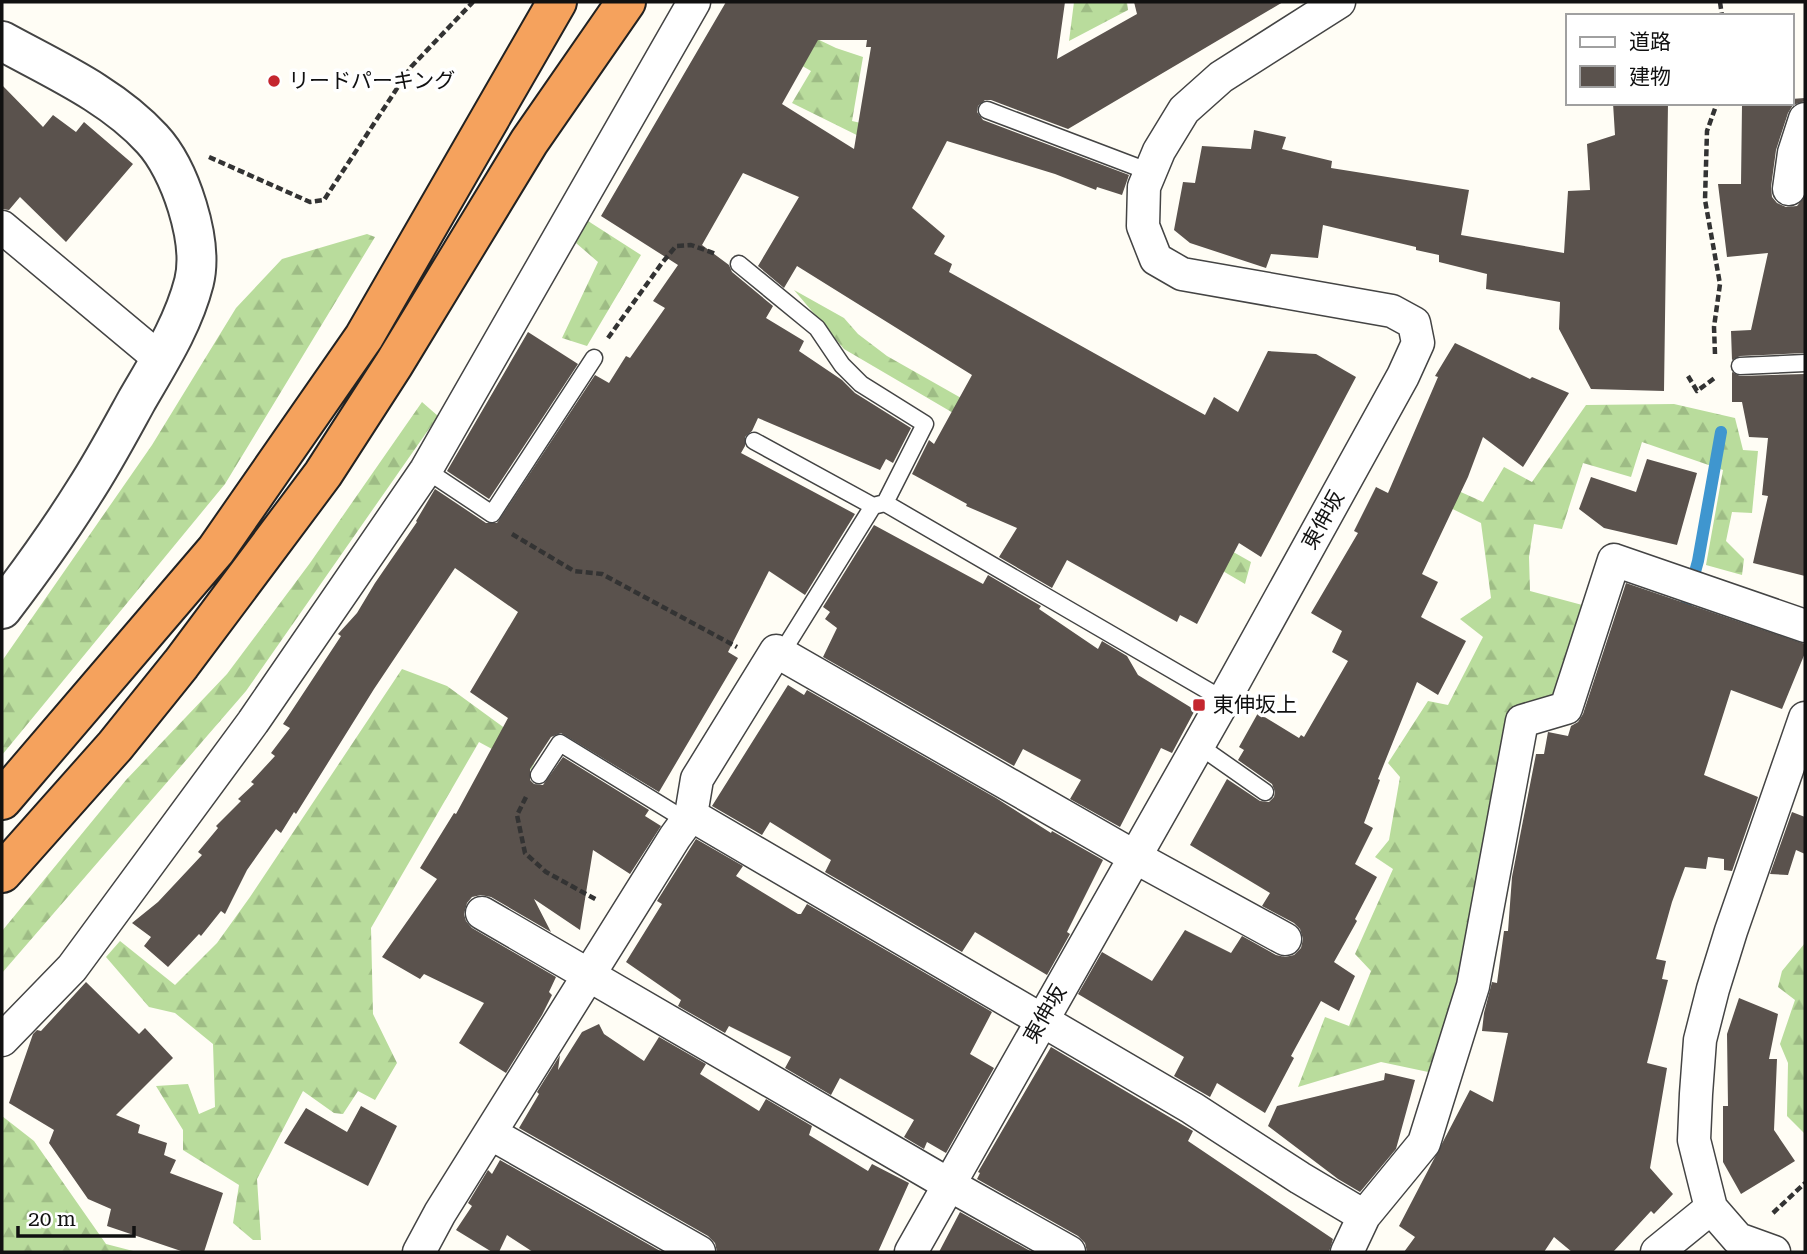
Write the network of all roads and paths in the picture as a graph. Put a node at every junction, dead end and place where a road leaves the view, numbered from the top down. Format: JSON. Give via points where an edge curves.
{"nodes":[{"id":1,"x":472,"y":2,"type":"edge"},
{"id":2,"x":557,"y":2,"type":"edge"},
{"id":3,"x":609,"y":2,"type":"edge"},
{"id":4,"x":626,"y":2,"type":"edge"},
{"id":5,"x":694,"y":2,"type":"edge"},
{"id":6,"x":1339,"y":2,"type":"edge"},
{"id":7,"x":2,"y":41,"type":"edge"},
{"id":8,"x":1716,"y":105,"type":"edge"},
{"id":9,"x":987,"y":110,"type":"dead end"},
{"id":10,"x":1805,"y":118,"type":"edge"},
{"id":11,"x":529,"y":142,"type":"junction"},
{"id":12,"x":210,"y":157,"type":"dead end"},
{"id":13,"x":1150,"y":172,"type":"junction"},
{"id":14,"x":1789,"y":189,"type":"dead end"},
{"id":15,"x":2,"y":227,"type":"edge"},
{"id":16,"x":718,"y":255,"type":"dead end"},
{"id":17,"x":739,"y":264,"type":"dead end"},
{"id":18,"x":594,"y":358,"type":"joint"},
{"id":19,"x":160,"y":359,"type":"junction"},
{"id":20,"x":1805,"y":363,"type":"edge"},
{"id":21,"x":1740,"y":366,"type":"dead end"},
{"id":22,"x":1688,"y":376,"type":"dead end"},
{"id":23,"x":754,"y":441,"type":"dead end"},
{"id":24,"x":426,"y":470,"type":"junction"},
{"id":25,"x":879,"y":504,"type":"junction"},
{"id":26,"x":502,"y":528,"type":"dead end"},
{"id":27,"x":2,"y":609,"type":"edge"},
{"id":28,"x":1805,"y":626,"type":"edge"},
{"id":29,"x":741,"y":650,"type":"dead end"},
{"id":30,"x":781,"y":654,"type":"junction"},
{"id":31,"x":1224,"y":700,"type":"junction"},
{"id":32,"x":1805,"y":719,"type":"edge"},
{"id":33,"x":1198,"y":745,"type":"junction"},
{"id":34,"x":539,"y":775,"type":"joint"},
{"id":35,"x":1265,"y":792,"type":"dead end"},
{"id":36,"x":2,"y":800,"type":"edge"},
{"id":37,"x":689,"y":818,"type":"junction"},
{"id":38,"x":1135,"y":857,"type":"junction"},
{"id":39,"x":2,"y":873,"type":"edge"},
{"id":40,"x":482,"y":913,"type":"dead end"},
{"id":41,"x":625,"y":915,"type":"junction"},
{"id":42,"x":1285,"y":939,"type":"dead end"},
{"id":43,"x":589,"y":975,"type":"junction"},
{"id":44,"x":1041,"y":1021,"type":"junction"},
{"id":45,"x":2,"y":1041,"type":"edge"},
{"id":46,"x":490,"y":1133,"type":"junction"},
{"id":47,"x":1805,"y":1182,"type":"edge"},
{"id":48,"x":948,"y":1184,"type":"junction"},
{"id":49,"x":1711,"y":1208,"type":"junction"},
{"id":50,"x":1364,"y":1216,"type":"junction"},
{"id":51,"x":1767,"y":1218,"type":"dead end"},
{"id":52,"x":418,"y":1252,"type":"edge"},
{"id":53,"x":699,"y":1252,"type":"edge"},
{"id":54,"x":911,"y":1252,"type":"edge"},
{"id":55,"x":1069,"y":1252,"type":"edge"},
{"id":56,"x":1347,"y":1252,"type":"edge"},
{"id":57,"x":1657,"y":1252,"type":"edge"},
{"id":58,"x":1774,"y":1252,"type":"edge"}],
"edges":[{"from":1,"to":12,"type":"path","via":[[411,67],[324,200],[310,202]]},
{"from":2,"to":36,"type":"highway","via":[[364,337],[216,550]]},
{"from":3,"to":11,"type":"highway"},
{"from":4,"to":11,"type":"highway"},
{"from":5,"to":24,"type":"street"},
{"from":6,"to":13,"type":"street","name":"東伸坂","via":[[1222,77],[1184,110]]},
{"from":7,"to":19,"type":"street","via":[[125,115],[152,139],[174,168],[194,238],[195,279],[179,328]]},
{"from":8,"to":22,"type":"path","via":[[1707,131],[1705,200],[1720,284],[1714,327],[1716,378],[1697,391]]},
{"from":9,"to":13,"type":"lane"},
{"from":10,"to":14,"type":"street"},
{"from":11,"to":39,"type":"highway","via":[[315,485],[115,746]]},
{"from":13,"to":31,"type":"street","name":"東伸坂","via":[[1144,187],[1143,226],[1156,259],[1182,274],[1392,311],[1414,323],[1418,343]]},
{"from":15,"to":19,"type":"street"},
{"from":16,"to":18,"type":"path","via":[[676,246]]},
{"from":17,"to":25,"type":"lane","via":[[817,328],[842,365],[862,384],[925,424]]},
{"from":18,"to":24,"type":"lane","via":[[492,514]]},
{"from":19,"to":27,"type":"street","via":[[86,490]]},
{"from":20,"to":21,"type":"lane"},
{"from":23,"to":25,"type":"lane"},
{"from":24,"to":45,"type":"street","via":[[253,722],[72,968]]},
{"from":25,"to":30,"type":"lane"},
{"from":25,"to":31,"type":"lane"},
{"from":26,"to":29,"type":"path","via":[[574,571],[602,574]]},
{"from":28,"to":50,"type":"street","via":[[1614,560],[1566,708],[1522,721],[1473,986],[1424,1143]]},
{"from":30,"to":37,"type":"street","via":[[776,651],[697,779]]},
{"from":30,"to":38,"type":"street"},
{"from":31,"to":33,"type":"street","name":"東伸坂"},
{"from":32,"to":49,"type":"street","via":[[1731,931],[1700,1040],[1695,1140]]},
{"from":33,"to":35,"type":"lane"},
{"from":33,"to":38,"type":"street","name":"東伸坂"},
{"from":34,"to":37,"type":"lane","via":[[560,743]]},
{"from":34,"to":41,"type":"path","via":[[517,815],[524,853],[546,872]]},
{"from":37,"to":41,"type":"street"},
{"from":37,"to":44,"type":"street"},
{"from":38,"to":42,"type":"street"},
{"from":38,"to":44,"type":"street","name":"東伸坂"},
{"from":40,"to":43,"type":"street"},
{"from":41,"to":43,"type":"street"},
{"from":43,"to":46,"type":"street"},
{"from":43,"to":48,"type":"street"},
{"from":44,"to":48,"type":"street","name":"東伸坂"},
{"from":44,"to":50,"type":"street","via":[[1192,1108]]},
{"from":46,"to":52,"type":"street"},
{"from":46,"to":53,"type":"street"},
{"from":47,"to":51,"type":"path"},
{"from":48,"to":54,"type":"street","name":"東伸坂"},
{"from":48,"to":55,"type":"street"},
{"from":49,"to":57,"type":"street"},
{"from":49,"to":58,"type":"street","via":[[1738,1239]]},
{"from":50,"to":56,"type":"street"}]}
